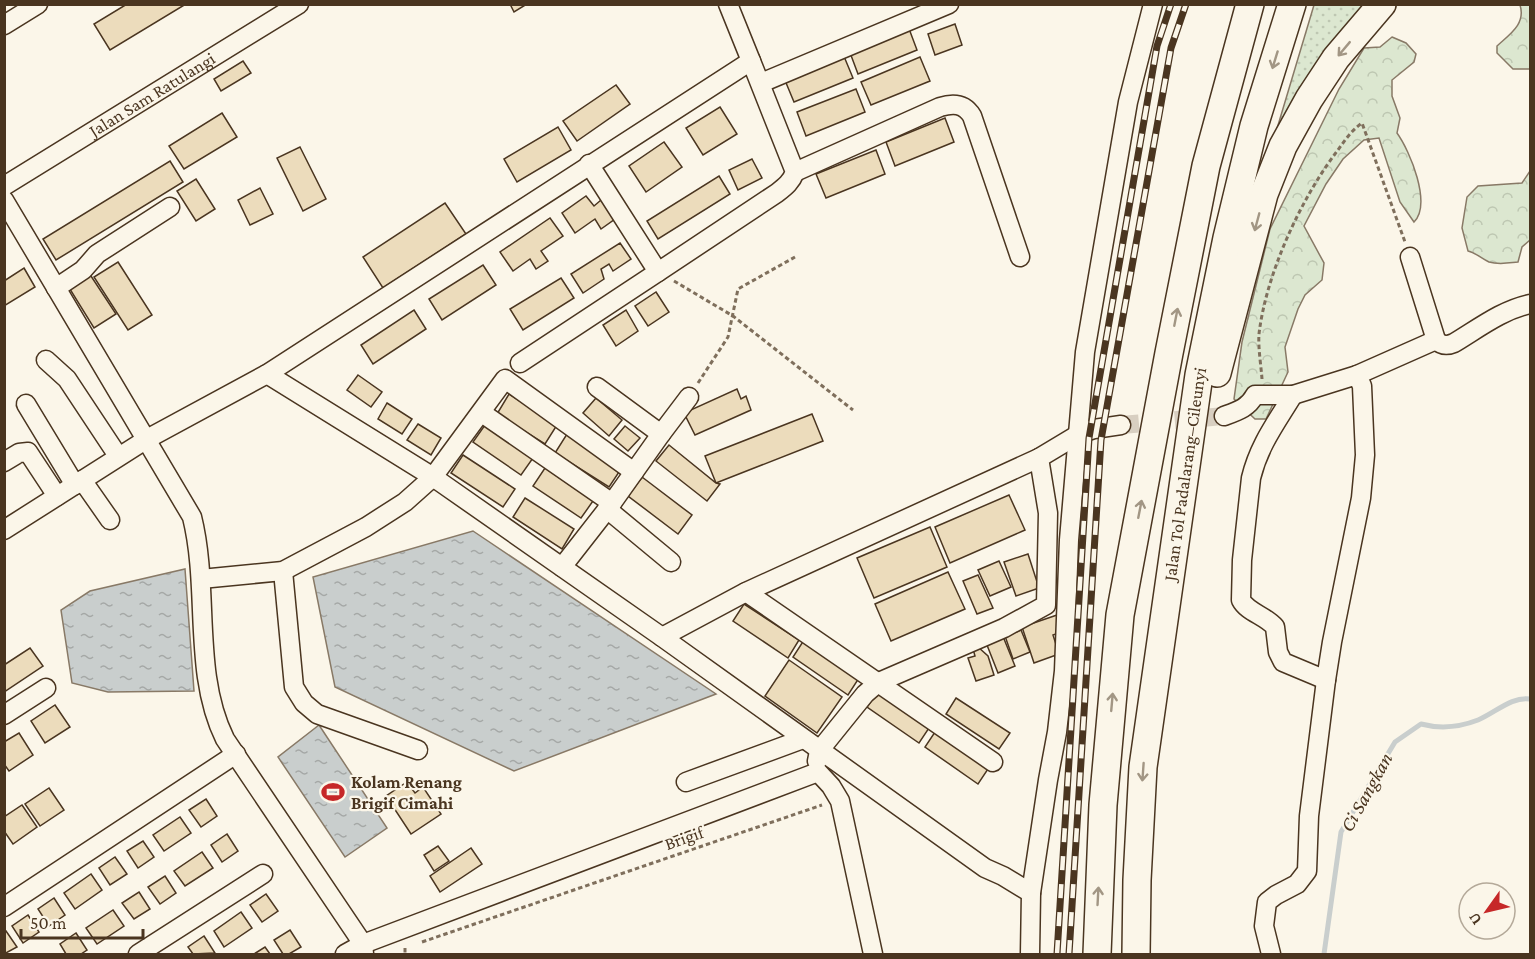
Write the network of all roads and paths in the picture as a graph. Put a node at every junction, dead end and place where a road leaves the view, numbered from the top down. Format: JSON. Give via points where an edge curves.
{"nodes":[{"id":1,"x":38,"y":4,"type":"edge"},
{"id":2,"x":299,"y":4,"type":"edge"},
{"id":3,"x":728,"y":4,"type":"edge"},
{"id":4,"x":949,"y":4,"type":"edge"},
{"id":5,"x":1153,"y":4,"type":"edge"},
{"id":6,"x":1250,"y":4,"type":"edge"},
{"id":7,"x":1292,"y":4,"type":"edge"},
{"id":8,"x":1382,"y":4,"type":"edge"},
{"id":9,"x":4,"y":25,"type":"edge"},
{"id":10,"x":751,"y":61,"type":"junction"},
{"id":11,"x":761,"y":83,"type":"junction"},
{"id":12,"x":589,"y":164,"type":"junction"},
{"id":13,"x":795,"y":172,"type":"junction"},
{"id":14,"x":4,"y":186,"type":"edge"},
{"id":15,"x":4,"y":200,"type":"edge"},
{"id":16,"x":170,"y":207,"type":"dead end"},
{"id":17,"x":795,"y":257,"type":"dead end"},
{"id":18,"x":1410,"y":257,"type":"joint"},
{"id":19,"x":1020,"y":258,"type":"dead end"},
{"id":20,"x":658,"y":272,"type":"junction"},
{"id":21,"x":56,"y":288,"type":"junction"},
{"id":22,"x":1530,"y":304,"type":"edge"},
{"id":23,"x":733,"y":316,"type":"junction"},
{"id":24,"x":1436,"y":340,"type":"junction"},
{"id":25,"x":46,"y":360,"type":"dead end"},
{"id":26,"x":520,"y":363,"type":"dead end"},
{"id":27,"x":267,"y":374,"type":"junction"},
{"id":28,"x":1357,"y":375,"type":"junction"},
{"id":29,"x":597,"y":387,"type":"dead end"},
{"id":30,"x":1256,"y":395,"type":"junction"},
{"id":31,"x":1293,"y":395,"type":"junction"},
{"id":32,"x":689,"y":397,"type":"joint"},
{"id":33,"x":26,"y":404,"type":"dead end"},
{"id":34,"x":853,"y":410,"type":"dead end"},
{"id":35,"x":482,"y":413,"type":"junction"},
{"id":36,"x":1224,"y":416,"type":"tunnel mouth"},
{"id":37,"x":1121,"y":425,"type":"tunnel mouth"},
{"id":38,"x":661,"y":434,"type":"junction"},
{"id":39,"x":1079,"y":434,"type":"junction"},
{"id":40,"x":147,"y":439,"type":"junction"},
{"id":41,"x":118,"y":456,"type":"junction"},
{"id":42,"x":1039,"y":458,"type":"junction"},
{"id":43,"x":4,"y":462,"type":"edge"},
{"id":44,"x":634,"y":472,"type":"junction"},
{"id":45,"x":433,"y":477,"type":"junction"},
{"id":46,"x":78,"y":482,"type":"junction"},
{"id":47,"x":57,"y":496,"type":"junction"},
{"id":48,"x":610,"y":506,"type":"junction"},
{"id":49,"x":1181,"y":509,"type":"junction"},
{"id":50,"x":110,"y":519,"type":"dead end"},
{"id":51,"x":6,"y":526,"type":"edge"},
{"id":52,"x":671,"y":562,"type":"dead end"},
{"id":53,"x":562,"y":567,"type":"junction"},
{"id":54,"x":283,"y":571,"type":"junction"},
{"id":55,"x":201,"y":579,"type":"junction"},
{"id":56,"x":746,"y":592,"type":"junction"},
{"id":57,"x":662,"y":637,"type":"junction"},
{"id":58,"x":1326,"y":680,"type":"junction"},
{"id":59,"x":879,"y":682,"type":"junction"},
{"id":60,"x":46,"y":688,"type":"dead end"},
{"id":61,"x":4,"y":715,"type":"edge"},
{"id":62,"x":802,"y":739,"type":"junction"},
{"id":63,"x":418,"y":750,"type":"dead end"},
{"id":64,"x":819,"y":751,"type":"junction"},
{"id":65,"x":236,"y":754,"type":"junction"},
{"id":66,"x":993,"y":762,"type":"dead end"},
{"id":67,"x":818,"y":772,"type":"junction"},
{"id":68,"x":686,"y":782,"type":"dead end"},
{"id":69,"x":833,"y":802,"type":"dead end"},
{"id":70,"x":263,"y":874,"type":"dead end"},
{"id":71,"x":1031,"y":893,"type":"junction"},
{"id":72,"x":4,"y":907,"type":"edge"},
{"id":73,"x":363,"y":949,"type":"edge"},
{"id":74,"x":138,"y":954,"type":"edge"},
{"id":75,"x":345,"y":954,"type":"edge"},
{"id":76,"x":405,"y":954,"type":"edge"},
{"id":77,"x":873,"y":954,"type":"edge"},
{"id":78,"x":1030,"y":954,"type":"edge"},
{"id":79,"x":1097,"y":954,"type":"edge"},
{"id":80,"x":1136,"y":954,"type":"edge"},
{"id":81,"x":1270,"y":954,"type":"edge"}],
"edges":[{"from":1,"to":9,"type":"street"},
{"from":2,"to":14,"type":"street","name":"Jalan Sam Ratulangi"},
{"from":3,"to":10,"type":"street"},
{"from":4,"to":11,"type":"street"},
{"from":5,"to":39,"type":"street","via":[[1124,124],[1085,352]]},
{"from":79,"to":6,"type":"highway","name":"Jalan Tol Padalarang–Cileunyi","one_way":true,"via":[[1103,805],[1120,615],[1206,166]]},
{"from":7,"to":49,"type":"highway","name":"Jalan Tol Padalarang–Cileunyi","one_way":true,"via":[[1254,126],[1227,238],[1199,375]]},
{"from":8,"to":49,"type":"highway","one_way":true,"via":[[1336,58],[1283,146],[1264,194]]},
{"from":10,"to":11,"type":"street"},
{"from":10,"to":12,"type":"street"},
{"from":11,"to":13,"type":"street"},
{"from":12,"to":20,"type":"street"},
{"from":12,"to":27,"type":"street"},
{"from":13,"to":19,"type":"street","via":[[940,107],[962,106],[972,116]]},
{"from":13,"to":20,"type":"street","via":[[790,183],[777,193]]},
{"from":15,"to":21,"type":"street"},
{"from":16,"to":21,"type":"street","via":[[97,254],[83,270]]},
{"from":17,"to":23,"type":"path","via":[[738,289]]},
{"from":18,"to":24,"type":"street"},
{"from":18,"to":30,"type":"path","via":[[1362,123],[1323,170],[1286,239],[1259,335],[1262,382]]},
{"from":20,"to":23,"type":"path"},
{"from":20,"to":26,"type":"street"},
{"from":21,"to":40,"type":"street"},
{"from":22,"to":24,"type":"street","via":[[1503,313],[1454,343],[1441,345]]},
{"from":23,"to":32,"type":"path","via":[[728,337]]},
{"from":23,"to":34,"type":"path"},
{"from":24,"to":28,"type":"street"},
{"from":25,"to":41,"type":"street","via":[[67,379]]},
{"from":27,"to":40,"type":"street"},
{"from":27,"to":45,"type":"street"},
{"from":28,"to":31,"type":"street"},
{"from":28,"to":58,"type":"street","via":[[1362,386],[1365,454],[1361,498]]},
{"from":29,"to":38,"type":"street"},
{"from":30,"to":31,"type":"street"},
{"from":30,"to":36,"type":"street","via":[[1244,409]]},
{"from":31,"to":58,"type":"street","via":[[1254,465],[1241,600],[1275,627],[1283,662]]},
{"from":32,"to":38,"type":"street"},
{"from":33,"to":46,"type":"street"},
{"from":35,"to":44,"type":"street","via":[[505,379]]},
{"from":35,"to":45,"type":"street"},
{"from":35,"to":48,"type":"street"},
{"from":37,"to":39,"type":"street"},
{"from":38,"to":44,"type":"street"},
{"from":39,"to":42,"type":"street"},
{"from":39,"to":71,"type":"street","via":[[1069,540],[1064,671]]},
{"from":40,"to":41,"type":"street"},
{"from":40,"to":55,"type":"street","via":[[192,518]]},
{"from":41,"to":46,"type":"street"},
{"from":42,"to":56,"type":"street"},
{"from":42,"to":59,"type":"street","via":[[1047,513],[1046,605],[1004,628]]},
{"from":43,"to":47,"type":"street","via":[[27,452]]},
{"from":44,"to":48,"type":"street"},
{"from":45,"to":53,"type":"street"},
{"from":45,"to":54,"type":"street","via":[[405,502],[366,527]]},
{"from":46,"to":47,"type":"street"},
{"from":46,"to":50,"type":"street"},
{"from":47,"to":51,"type":"street"},
{"from":48,"to":52,"type":"street"},
{"from":48,"to":53,"type":"street"},
{"from":49,"to":80,"type":"highway","name":"Jalan Tol Padalarang–Cileunyi","one_way":true,"via":[[1143,767]]},
{"from":53,"to":57,"type":"street"},
{"from":54,"to":55,"type":"street"},
{"from":54,"to":63,"type":"street","via":[[294,687],[304,703],[317,714]]},
{"from":55,"to":65,"type":"street","via":[[208,690],[216,720]]},
{"from":56,"to":57,"type":"street"},
{"from":56,"to":59,"type":"street"},
{"from":57,"to":62,"type":"street"},
{"from":58,"to":81,"type":"street","via":[[1309,816],[1307,871],[1297,884],[1268,902],[1264,926]]},
{"from":59,"to":64,"type":"street"},
{"from":59,"to":66,"type":"street"},
{"from":60,"to":61,"type":"street"},
{"from":62,"to":64,"type":"street"},
{"from":62,"to":68,"type":"street"},
{"from":64,"to":67,"type":"street"},
{"from":64,"to":71,"type":"street","via":[[985,868]]},
{"from":65,"to":72,"type":"street"},
{"from":65,"to":73,"type":"street"},
{"from":67,"to":73,"type":"street"},
{"from":67,"to":77,"type":"street","via":[[840,801]]},
{"from":69,"to":76,"type":"path","name":"Brigif","via":[[404,948]]},
{"from":70,"to":74,"type":"street"},
{"from":71,"to":78,"type":"street"},
{"from":73,"to":75,"type":"street"}]}
